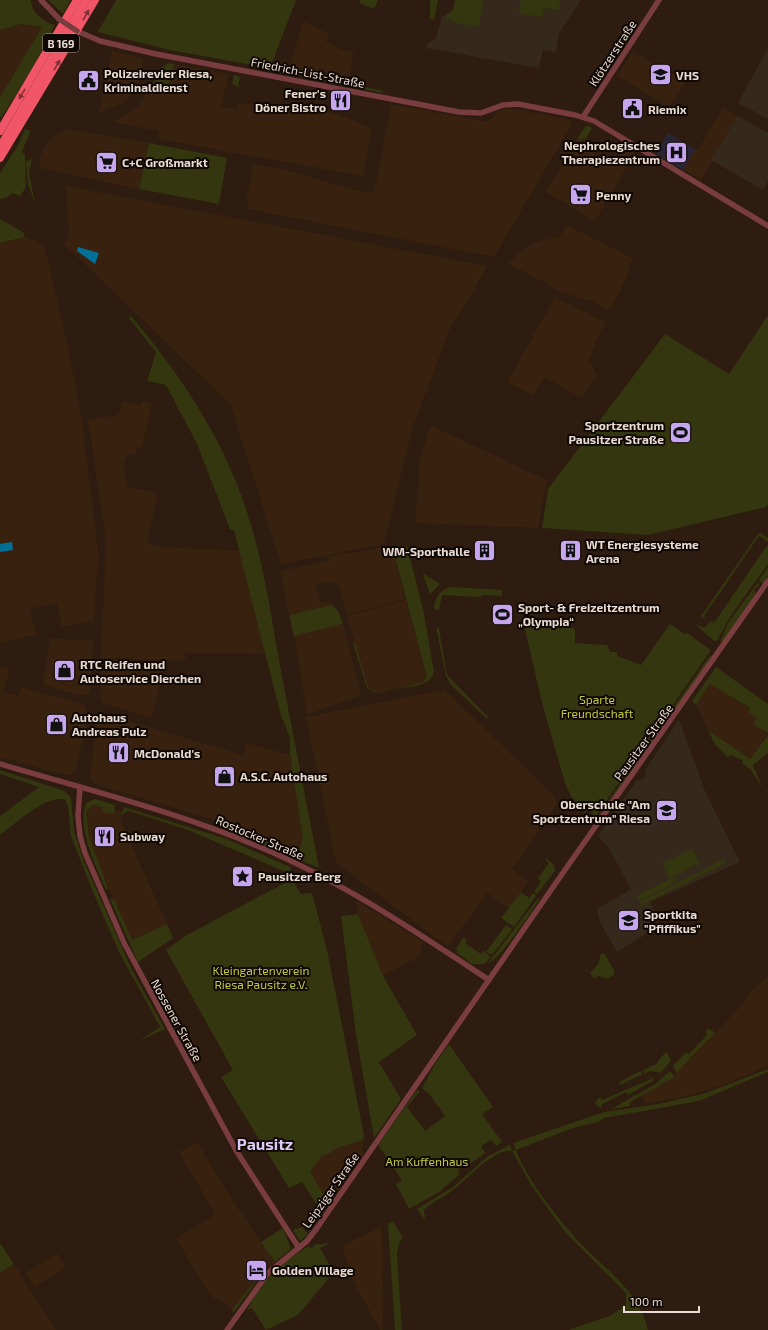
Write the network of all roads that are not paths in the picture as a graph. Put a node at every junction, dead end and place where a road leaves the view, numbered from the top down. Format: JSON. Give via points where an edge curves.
{"nodes":[{"id":1,"x":41,"y":0,"type":"edge"},
{"id":2,"x":77,"y":0,"type":"edge"},
{"id":3,"x":86,"y":0,"type":"edge"},
{"id":4,"x":95,"y":0,"type":"edge"},
{"id":5,"x":659,"y":0,"type":"edge"},
{"id":6,"x":77,"y":31,"type":"junction"},
{"id":7,"x":583,"y":117,"type":"junction"},
{"id":8,"x":0,"y":131,"type":"edge"},
{"id":9,"x":0,"y":147,"type":"edge"},
{"id":10,"x":0,"y":158,"type":"edge"},
{"id":11,"x":768,"y":226,"type":"edge"},
{"id":12,"x":768,"y":581,"type":"edge"},
{"id":13,"x":0,"y":764,"type":"edge"},
{"id":14,"x":80,"y":787,"type":"junction"},
{"id":15,"x":489,"y":980,"type":"junction"},
{"id":16,"x":439,"y":1052,"type":"joint"},
{"id":17,"x":299,"y":1248,"type":"junction"},
{"id":18,"x":227,"y":1330,"type":"edge"}],
"edges":[{"from":1,"to":6,"type":"street","name":"Friedrich-List-Straße","bridge":true,"via":[[59,19]]},
{"from":2,"to":8,"type":"highway","number":"B 169","one_way":true},
{"from":3,"to":9,"type":"highway","number":"B 169"},
{"from":6,"to":4,"type":"highway","one_way":true},
{"from":5,"to":7,"type":"street","name":"Klötzerstraße"},
{"from":6,"to":7,"type":"street","name":"Friedrich-List-Straße","via":[[100,41],[156,54],[459,112],[481,113],[503,105],[518,104]]},
{"from":10,"to":6,"type":"highway","one_way":true},
{"from":7,"to":11,"type":"street","name":"Friedrich-List-Straße","via":[[594,121]]},
{"from":12,"to":15,"type":"street","name":"Pausitzer Straße"},
{"from":13,"to":14,"type":"street","name":"Rostocker Straße"},
{"from":14,"to":15,"type":"street","name":"Rostocker Straße","via":[[211,829],[298,864],[346,889]]},
{"from":14,"to":17,"type":"street","name":"Nossener Straße","via":[[80,836],[124,943],[226,1131]]},
{"from":15,"to":16,"type":"street","name":"Pausitzer Straße"},
{"from":16,"to":17,"type":"street","name":"Leipziger Straße","via":[[317,1228]]},
{"from":17,"to":18,"type":"street","name":"Leipziger Straße","via":[[268,1273]]}]}
